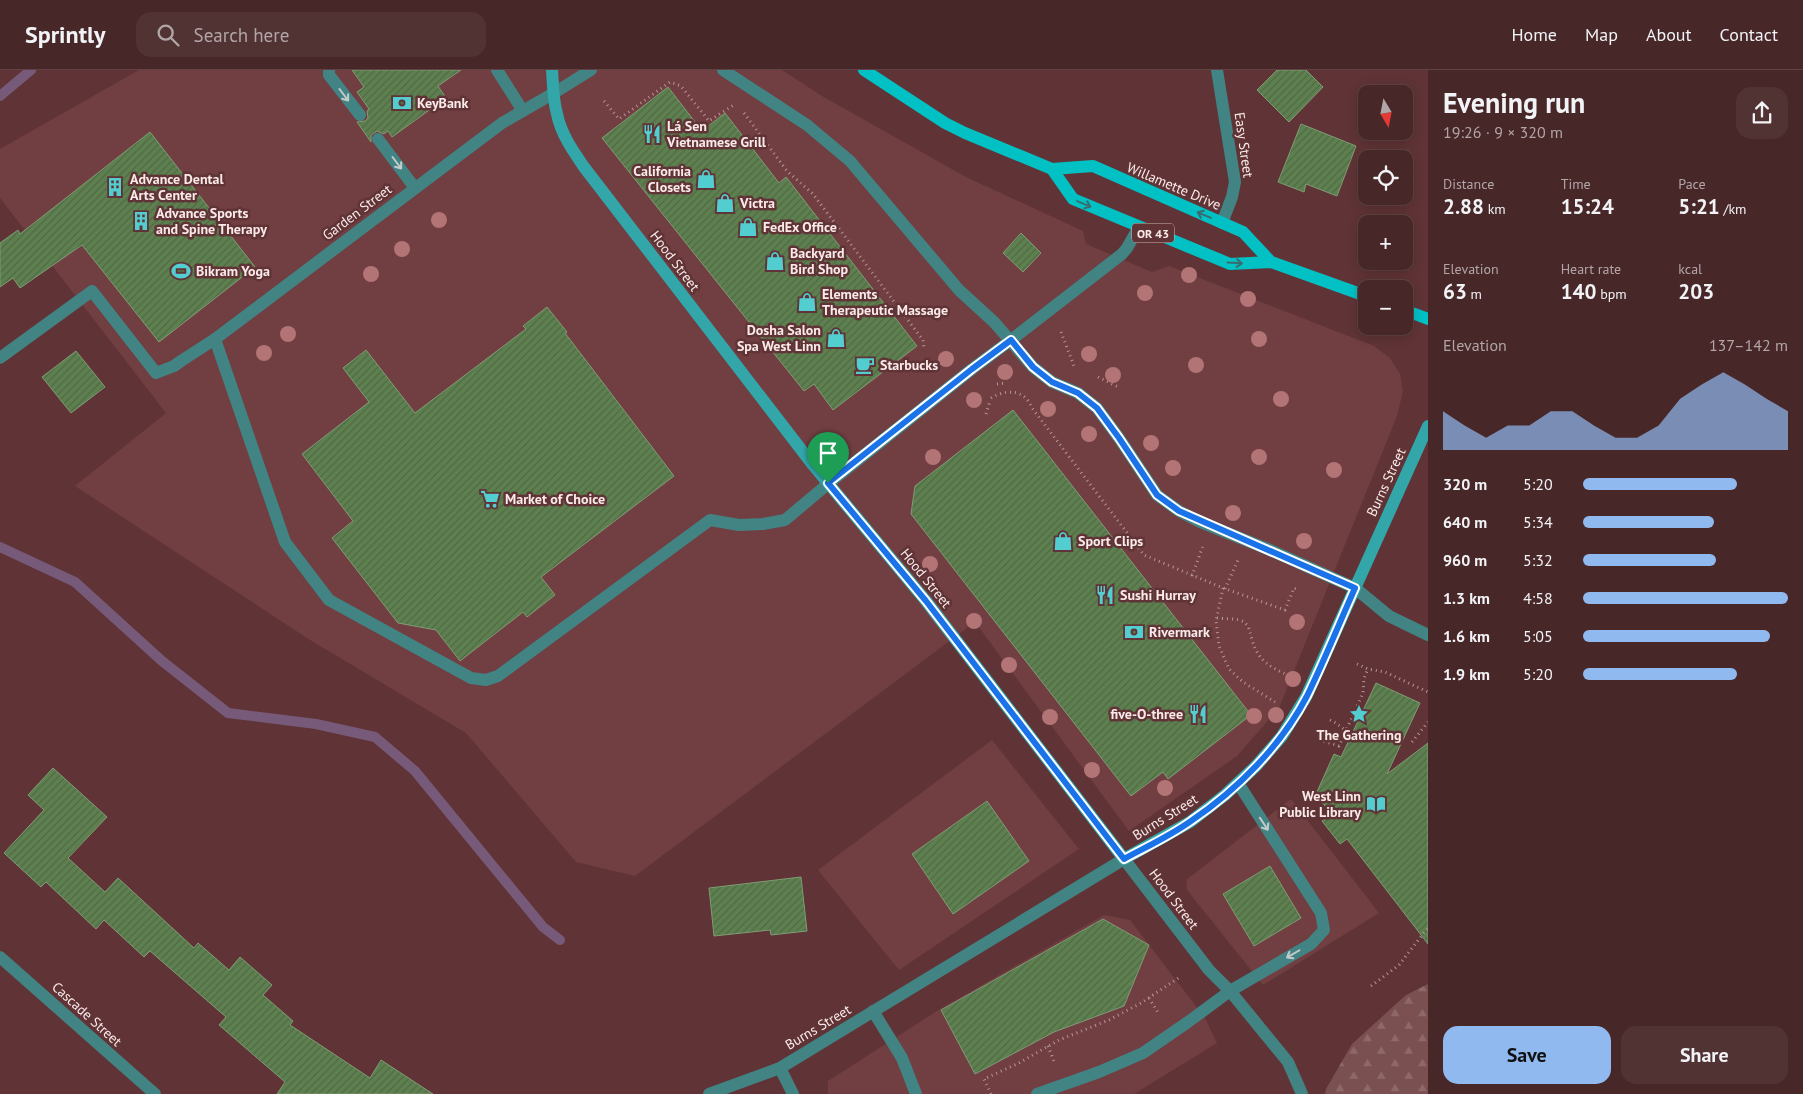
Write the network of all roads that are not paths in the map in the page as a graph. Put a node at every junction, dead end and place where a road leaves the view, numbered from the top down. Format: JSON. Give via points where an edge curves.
{"nodes":[{"id":1,"x":497,"y":70,"type":"edge"},
{"id":2,"x":552,"y":70,"type":"edge"},
{"id":3,"x":591,"y":70,"type":"edge"},
{"id":4,"x":722,"y":70,"type":"edge"},
{"id":5,"x":864,"y":70,"type":"edge"},
{"id":6,"x":1217,"y":70,"type":"edge"},
{"id":7,"x":329,"y":72,"type":"edge"},
{"id":8,"x":554,"y":93,"type":"junction"},
{"id":9,"x":523,"y":111,"type":"junction"},
{"id":10,"x":360,"y":115,"type":"dead end"},
{"id":11,"x":378,"y":139,"type":"dead end"},
{"id":12,"x":1052,"y":169,"type":"junction"},
{"id":13,"x":415,"y":188,"type":"junction"},
{"id":14,"x":1222,"y":223,"type":"junction"},
{"id":15,"x":1139,"y":227,"type":"junction"},
{"id":16,"x":1271,"y":262,"type":"junction"},
{"id":17,"x":1358,"y":293,"type":"edge"},
{"id":18,"x":1413,"y":313,"type":"edge"},
{"id":19,"x":1428,"y":319,"type":"edge"},
{"id":20,"x":215,"y":339,"type":"junction"},
{"id":21,"x":1011,"y":340,"type":"junction"},
{"id":22,"x":0,"y":358,"type":"edge"},
{"id":23,"x":1428,"y":426,"type":"edge"},
{"id":24,"x":828,"y":483,"type":"junction"},
{"id":25,"x":1355,"y":588,"type":"junction"},
{"id":26,"x":1428,"y":635,"type":"edge"},
{"id":27,"x":1238,"y":783,"type":"junction"},
{"id":28,"x":1124,"y":859,"type":"junction"},
{"id":29,"x":0,"y":956,"type":"edge"},
{"id":30,"x":1230,"y":991,"type":"junction"},
{"id":31,"x":874,"y":1011,"type":"junction"},
{"id":32,"x":780,"y":1068,"type":"junction"},
{"id":33,"x":155,"y":1094,"type":"edge"},
{"id":34,"x":709,"y":1094,"type":"edge"},
{"id":35,"x":792,"y":1094,"type":"edge"},
{"id":36,"x":916,"y":1094,"type":"edge"},
{"id":37,"x":1037,"y":1094,"type":"edge"},
{"id":38,"x":1302,"y":1094,"type":"edge"}],
"edges":[{"from":1,"to":9,"type":"street"},
{"from":2,"to":8,"type":"street","name":"Hood Street"},
{"from":3,"to":8,"type":"street","name":"Garden Street"},
{"from":4,"to":21,"type":"street","via":[[807,125],[850,161],[959,290]]},
{"from":5,"to":12,"type":"main road","name":"Willamette Drive","number":"OR 43","via":[[945,123]]},
{"from":6,"to":14,"type":"street","name":"Easy Street","via":[[1235,182]]},
{"from":7,"to":10,"type":"street","one_way":true},
{"from":8,"to":9,"type":"street","name":"Garden Street"},
{"from":8,"to":24,"type":"street","name":"Hood Street","via":[[561,127],[584,167]]},
{"from":9,"to":13,"type":"street","name":"Garden Street"},
{"from":11,"to":13,"type":"street","one_way":true},
{"from":14,"to":12,"type":"main road","name":"Willamette Drive","number":"OR 43","one_way":true,"via":[[1093,166]]},
{"from":12,"to":15,"type":"main road","name":"Willamette Drive","number":"OR 43","one_way":true,"via":[[1073,199]]},
{"from":13,"to":20,"type":"street","name":"Garden Street"},
{"from":14,"to":16,"type":"main road","name":"Willamette Drive","number":"OR 43","via":[[1244,232]]},
{"from":15,"to":16,"type":"main road","name":"Willamette Drive","number":"OR 43","one_way":true,"via":[[1230,264]]},
{"from":15,"to":21,"type":"street","via":[[1122,254]]},
{"from":16,"to":17,"type":"main road","name":"Willamette Drive","number":"OR 43"},
{"from":18,"to":19,"type":"main road"},
{"from":20,"to":22,"type":"street","name":"Garden Street","via":[[174,366],[156,373],[92,291]]},
{"from":20,"to":24,"type":"street","via":[[290,549],[329,600],[471,678],[486,680],[498,676],[710,520],[739,525],[785,520]]},
{"from":21,"to":24,"type":"street"},
{"from":21,"to":25,"type":"street","via":[[1033,367],[1097,408],[1157,495],[1179,511]]},
{"from":23,"to":25,"type":"street","name":"Burns Street"},
{"from":24,"to":28,"type":"street","name":"Hood Street","via":[[926,601]]},
{"from":25,"to":26,"type":"street","via":[[1389,616]]},
{"from":25,"to":27,"type":"street","name":"Burns Street","via":[[1306,697],[1282,736]]},
{"from":27,"to":28,"type":"street","name":"Burns Street","via":[[1190,822]]},
{"from":27,"to":30,"type":"street","one_way":true,"via":[[1321,913],[1324,930],[1311,944]]},
{"from":28,"to":30,"type":"street","name":"Hood Street","via":[[1209,970]]},
{"from":28,"to":31,"type":"street","name":"Burns Street"},
{"from":29,"to":33,"type":"street","name":"Cascade Street"},
{"from":30,"to":37,"type":"street","via":[[1143,1052]]},
{"from":30,"to":38,"type":"street","name":"Hood Street","via":[[1288,1062]]},
{"from":31,"to":32,"type":"street","name":"Burns Street"},
{"from":31,"to":36,"type":"street","via":[[902,1058]]},
{"from":32,"to":34,"type":"street"},
{"from":32,"to":35,"type":"street","name":"Burns Street"}]}
